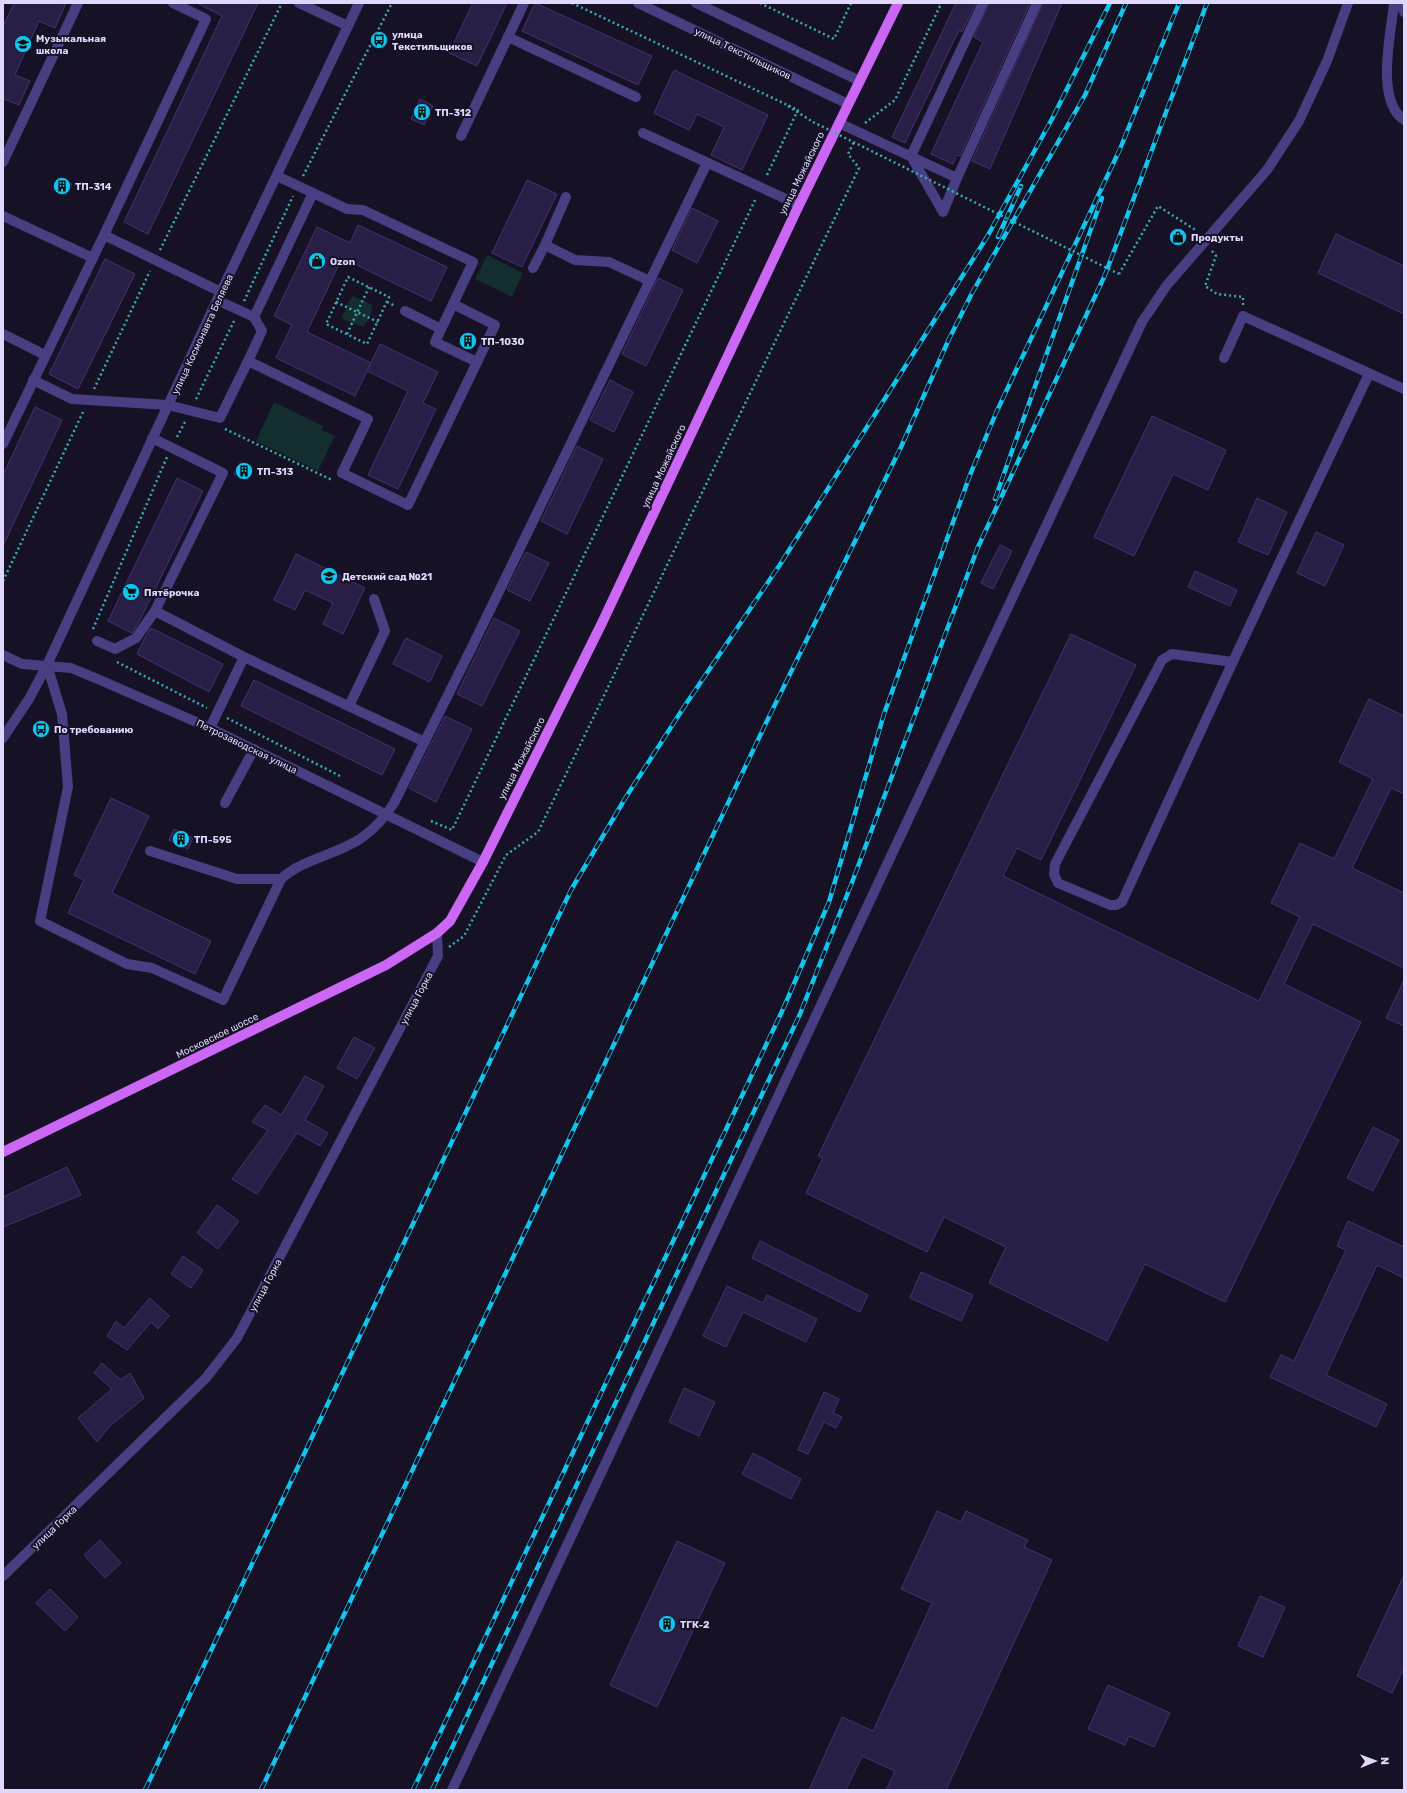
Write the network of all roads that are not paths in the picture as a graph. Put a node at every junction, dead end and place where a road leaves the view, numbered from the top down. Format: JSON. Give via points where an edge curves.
{"nodes":[{"id":1,"x":78,"y":3,"type":"edge"},
{"id":2,"x":173,"y":3,"type":"edge"},
{"id":3,"x":299,"y":3,"type":"edge"},
{"id":4,"x":359,"y":3,"type":"edge"},
{"id":5,"x":524,"y":3,"type":"edge"},
{"id":6,"x":638,"y":3,"type":"edge"},
{"id":7,"x":696,"y":3,"type":"edge"},
{"id":8,"x":898,"y":3,"type":"edge"},
{"id":9,"x":983,"y":3,"type":"edge"},
{"id":10,"x":1037,"y":3,"type":"edge"},
{"id":11,"x":1348,"y":3,"type":"edge"},
{"id":12,"x":1394,"y":3,"type":"edge"},
{"id":13,"x":1401,"y":3,"type":"edge"},
{"id":14,"x":1404,"y":12,"type":"edge"},
{"id":15,"x":348,"y":26,"type":"junction"},
{"id":16,"x":508,"y":36,"type":"junction"},
{"id":17,"x":860,"y":81,"type":"junction"},
{"id":18,"x":636,"y":97,"type":"dead end"},
{"id":19,"x":848,"y":104,"type":"junction"},
{"id":20,"x":1404,"y":120,"type":"edge"},
{"id":21,"x":839,"y":123,"type":"junction"},
{"id":22,"x":643,"y":133,"type":"dead end"},
{"id":23,"x":461,"y":136,"type":"dead end"},
{"id":24,"x":911,"y":156,"type":"junction"},
{"id":25,"x":3,"y":162,"type":"edge"},
{"id":26,"x":707,"y":163,"type":"junction"},
{"id":27,"x":277,"y":176,"type":"junction"},
{"id":28,"x":957,"y":178,"type":"junction"},
{"id":29,"x":313,"y":194,"type":"junction"},
{"id":30,"x":566,"y":197,"type":"dead end"},
{"id":31,"x":799,"y":205,"type":"junction"},
{"id":32,"x":3,"y":216,"type":"edge"},
{"id":33,"x":104,"y":235,"type":"junction"},
{"id":34,"x":545,"y":245,"type":"junction"},
{"id":35,"x":92,"y":258,"type":"junction"},
{"id":36,"x":534,"y":268,"type":"dead end"},
{"id":37,"x":650,"y":281,"type":"junction"},
{"id":38,"x":219,"y":296,"type":"junction"},
{"id":39,"x":453,"y":304,"type":"junction"},
{"id":40,"x":405,"y":311,"type":"dead end"},
{"id":41,"x":254,"y":317,"type":"junction"},
{"id":42,"x":441,"y":329,"type":"junction"},
{"id":43,"x":3,"y":334,"type":"edge"},
{"id":44,"x":45,"y":355,"type":"junction"},
{"id":45,"x":1224,"y":358,"type":"dead end"},
{"id":46,"x":248,"y":361,"type":"junction"},
{"id":47,"x":477,"y":362,"type":"junction"},
{"id":48,"x":1369,"y":374,"type":"junction"},
{"id":49,"x":33,"y":380,"type":"junction"},
{"id":50,"x":1404,"y":389,"type":"edge"},
{"id":51,"x":168,"y":405,"type":"junction"},
{"id":52,"x":152,"y":438,"type":"junction"},
{"id":53,"x":3,"y":444,"type":"edge"},
{"id":54,"x":374,"y":600,"type":"dead end"},
{"id":55,"x":155,"y":611,"type":"junction"},
{"id":56,"x":97,"y":641,"type":"dead end"},
{"id":57,"x":3,"y":655,"type":"edge"},
{"id":58,"x":244,"y":657,"type":"junction"},
{"id":59,"x":1233,"y":662,"type":"junction"},
{"id":60,"x":47,"y":665,"type":"junction"},
{"id":61,"x":349,"y":706,"type":"junction"},
{"id":62,"x":210,"y":728,"type":"junction"},
{"id":63,"x":3,"y":738,"type":"edge"},
{"id":64,"x":425,"y":742,"type":"junction"},
{"id":65,"x":254,"y":749,"type":"junction"},
{"id":66,"x":225,"y":803,"type":"dead end"},
{"id":67,"x":387,"y":815,"type":"junction"},
{"id":68,"x":150,"y":851,"type":"dead end"},
{"id":69,"x":483,"y":862,"type":"junction"},
{"id":70,"x":281,"y":879,"type":"junction"},
{"id":71,"x":437,"y":933,"type":"junction"},
{"id":72,"x":3,"y":1152,"type":"edge"},
{"id":73,"x":3,"y":1576,"type":"edge"},
{"id":74,"x":452,"y":1790,"type":"edge"}],
"edges":[{"from":1,"to":25,"type":"street"},
{"from":2,"to":33,"type":"street","via":[[206,19]]},
{"from":3,"to":15,"type":"street"},
{"from":4,"to":15,"type":"street","name":"улица Космонавта Беляева"},
{"from":5,"to":16,"type":"street"},
{"from":6,"to":19,"type":"street","name":"улица Текстильщиков"},
{"from":7,"to":17,"type":"street"},
{"from":8,"to":17,"type":"main road","name":"улица Можайского"},
{"from":9,"to":24,"type":"street"},
{"from":10,"to":28,"type":"street"},
{"from":11,"to":74,"type":"street","via":[[1327,62],[1299,121],[1267,170],[1166,285],[1142,322]]},
{"from":12,"to":20,"type":"street","via":[[1387,91],[1391,106]]},
{"from":13,"to":14,"type":"street"},
{"from":15,"to":27,"type":"street","name":"улица Космонавта Беляева"},
{"from":16,"to":18,"type":"street"},
{"from":16,"to":23,"type":"street"},
{"from":17,"to":19,"type":"main road","name":"улица Можайского"},
{"from":19,"to":21,"type":"main road","name":"улица Можайского"},
{"from":21,"to":24,"type":"street"},
{"from":21,"to":31,"type":"main road","name":"улица Можайского"},
{"from":22,"to":26,"type":"street"},
{"from":24,"to":28,"type":"street"},
{"from":24,"to":28,"type":"street","via":[[943,212]]},
{"from":26,"to":31,"type":"street"},
{"from":26,"to":37,"type":"street"},
{"from":27,"to":29,"type":"street"},
{"from":27,"to":38,"type":"street","name":"улица Космонавта Беляева"},
{"from":29,"to":39,"type":"street","via":[[347,210],[363,210],[473,262]]},
{"from":29,"to":41,"type":"street"},
{"from":30,"to":34,"type":"street"},
{"from":31,"to":69,"type":"main road","name":"улица Можайского","via":[[601,625]]},
{"from":32,"to":35,"type":"street"},
{"from":33,"to":35,"type":"street"},
{"from":33,"to":38,"type":"street"},
{"from":34,"to":36,"type":"street"},
{"from":34,"to":37,"type":"street","via":[[575,260],[609,262]]},
{"from":35,"to":44,"type":"street"},
{"from":37,"to":64,"type":"street"},
{"from":38,"to":41,"type":"street"},
{"from":38,"to":51,"type":"street","name":"улица Космонавта Беляева"},
{"from":39,"to":42,"type":"street"},
{"from":39,"to":47,"type":"street","via":[[495,325]]},
{"from":40,"to":42,"type":"street"},
{"from":41,"to":46,"type":"street","via":[[262,331]]},
{"from":42,"to":47,"type":"street","via":[[435,342]]},
{"from":43,"to":44,"type":"street"},
{"from":44,"to":49,"type":"street"},
{"from":45,"to":48,"type":"street","via":[[1243,316]]},
{"from":46,"to":47,"type":"street","via":[[368,419],[342,473],[408,505]]},
{"from":46,"to":51,"type":"street","via":[[220,418]]},
{"from":48,"to":50,"type":"street"},
{"from":48,"to":59,"type":"street"},
{"from":49,"to":51,"type":"street","via":[[72,399]]},
{"from":49,"to":53,"type":"street"},
{"from":51,"to":52,"type":"street","name":"улица Космонавта Беляева"},
{"from":52,"to":55,"type":"street","via":[[223,473]]},
{"from":52,"to":60,"type":"street","name":"улица Космонавта Беляева"},
{"from":54,"to":61,"type":"street","via":[[385,631]]},
{"from":55,"to":56,"type":"street","via":[[136,638],[115,649]]},
{"from":55,"to":58,"type":"street"},
{"from":57,"to":60,"type":"street","name":"Петрозаводская улица","via":[[22,664]]},
{"from":58,"to":61,"type":"street"},
{"from":58,"to":62,"type":"street"},
{"from":59,"to":59,"type":"street","via":[[1122,902],[1110,905],[1058,883],[1054,874],[1055,864],[1162,660],[1172,654]]},
{"from":60,"to":62,"type":"street","name":"Петрозаводская улица","via":[[71,668]]},
{"from":60,"to":63,"type":"street","via":[[29,699]]},
{"from":60,"to":70,"type":"street","via":[[62,714],[68,787],[40,921],[127,964],[152,968],[223,1000]]},
{"from":61,"to":64,"type":"street"},
{"from":62,"to":65,"type":"street","name":"Петрозаводская улица"},
{"from":64,"to":67,"type":"street"},
{"from":65,"to":66,"type":"street"},
{"from":65,"to":67,"type":"street","name":"Петрозаводская улица"},
{"from":67,"to":69,"type":"street","name":"Петрозаводская улица"},
{"from":67,"to":70,"type":"street","via":[[360,839],[298,866]]},
{"from":68,"to":70,"type":"street","via":[[237,879]]},
{"from":69,"to":71,"type":"main road","name":"улица Можайского","via":[[450,921]]},
{"from":71,"to":72,"type":"main road","name":"Московское шоссе","via":[[386,966]]},
{"from":71,"to":73,"type":"street","name":"улица Горка","via":[[438,956],[237,1338],[223,1359]]}]}
